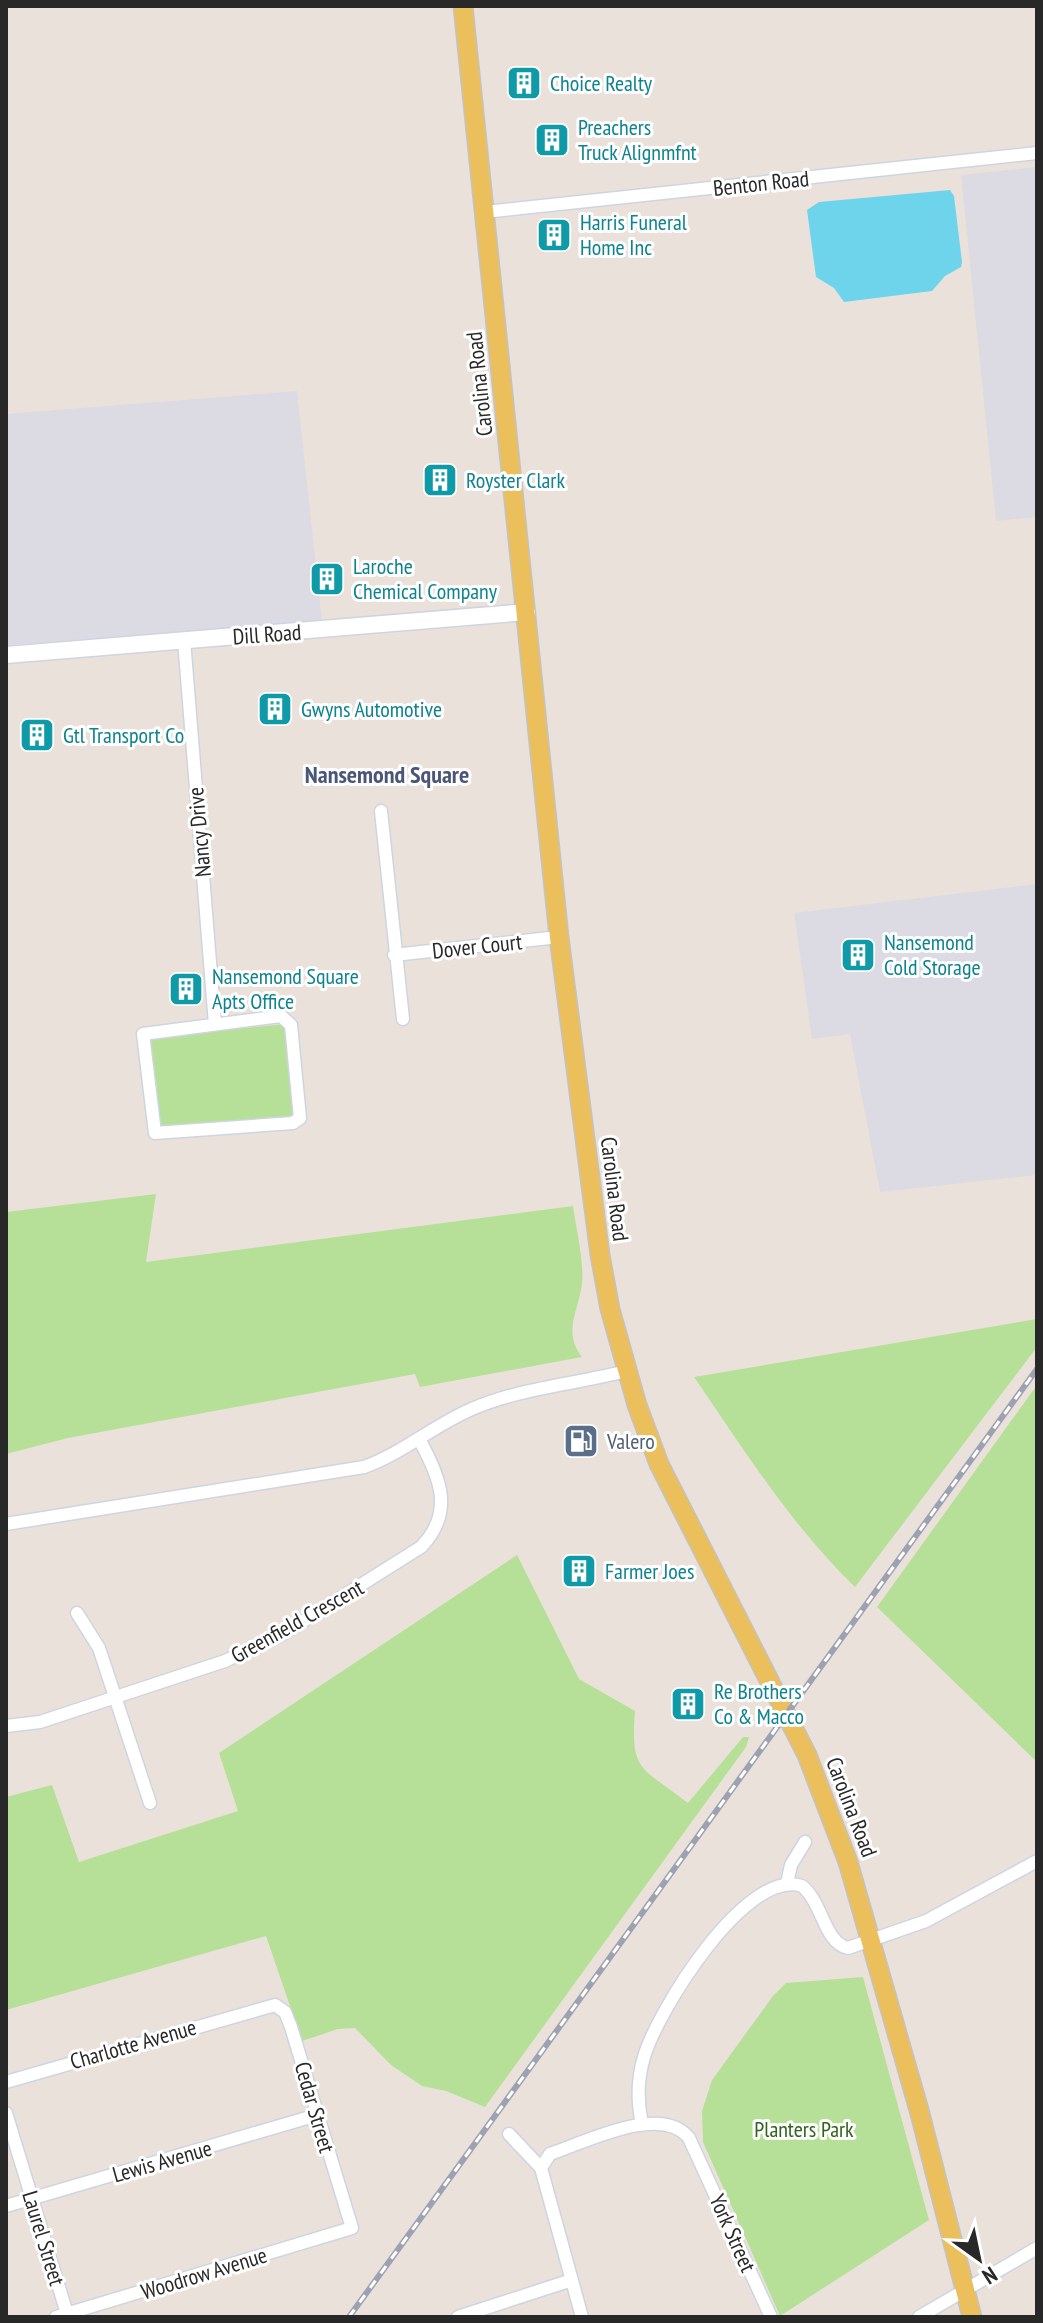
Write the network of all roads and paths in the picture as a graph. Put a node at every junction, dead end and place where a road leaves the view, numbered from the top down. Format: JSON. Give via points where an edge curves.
{"nodes":[{"id":1,"x":463,"y":6,"type":"edge"},
{"id":2,"x":1037,"y":153,"type":"edge"},
{"id":3,"x":485,"y":212,"type":"junction"},
{"id":4,"x":527,"y":612,"type":"junction"},
{"id":5,"x":184,"y":640,"type":"junction"},
{"id":6,"x":6,"y":655,"type":"edge"},
{"id":7,"x":381,"y":811,"type":"dead end"},
{"id":8,"x":559,"y":937,"type":"junction"},
{"id":9,"x":394,"y":955,"type":"junction"},
{"id":10,"x":403,"y":1019,"type":"dead end"},
{"id":11,"x":215,"y":1024,"type":"junction"},
{"id":12,"x":626,"y":1371,"type":"junction"},
{"id":13,"x":419,"y":1439,"type":"junction"},
{"id":14,"x":6,"y":1524,"type":"edge"},
{"id":15,"x":77,"y":1613,"type":"dead end"},
{"id":16,"x":116,"y":1699,"type":"junction"},
{"id":17,"x":6,"y":1726,"type":"edge"},
{"id":18,"x":150,"y":1803,"type":"dead end"},
{"id":19,"x":805,"y":1842,"type":"dead end"},
{"id":20,"x":1037,"y":1861,"type":"edge"},
{"id":21,"x":787,"y":1883,"type":"junction"},
{"id":22,"x":871,"y":1940,"type":"junction"},
{"id":23,"x":261,"y":2006,"type":"joint"},
{"id":24,"x":6,"y":2082,"type":"edge"},
{"id":25,"x":6,"y":2113,"type":"edge"},
{"id":26,"x":317,"y":2115,"type":"junction"},
{"id":27,"x":642,"y":2124,"type":"junction"},
{"id":28,"x":509,"y":2134,"type":"dead end"},
{"id":29,"x":541,"y":2168,"type":"junction"},
{"id":30,"x":33,"y":2199,"type":"junction"},
{"id":31,"x":6,"y":2206,"type":"edge"},
{"id":32,"x":352,"y":2228,"type":"joint"},
{"id":33,"x":1037,"y":2248,"type":"edge"},
{"id":34,"x":572,"y":2280,"type":"junction"},
{"id":35,"x":964,"y":2289,"type":"junction"},
{"id":36,"x":64,"y":2316,"type":"edge"},
{"id":37,"x":458,"y":2317,"type":"edge"},
{"id":38,"x":582,"y":2317,"type":"edge"},
{"id":39,"x":771,"y":2317,"type":"edge"},
{"id":40,"x":919,"y":2317,"type":"edge"},
{"id":41,"x":972,"y":2317,"type":"edge"}],
"edges":[{"from":1,"to":3,"type":"main road","name":"Carolina Road"},
{"from":2,"to":3,"type":"street","name":"Benton Road"},
{"from":3,"to":4,"type":"main road","name":"Carolina Road"},
{"from":4,"to":5,"type":"street","name":"Dill Road"},
{"from":4,"to":8,"type":"main road","name":"Carolina Road"},
{"from":5,"to":6,"type":"street","name":"Dill Road"},
{"from":5,"to":11,"type":"street","name":"Nancy Drive"},
{"from":7,"to":9,"type":"street"},
{"from":8,"to":9,"type":"street","name":"Dover Court"},
{"from":8,"to":12,"type":"main road","name":"Carolina Road","via":[[600,1255]]},
{"from":9,"to":10,"type":"street"},
{"from":11,"to":11,"type":"street","via":[[143,1034],[155,1133],[293,1123],[300,1118],[287,1019]]},
{"from":12,"to":13,"type":"street","via":[[497,1399]]},
{"from":12,"to":22,"type":"main road","name":"Carolina Road","via":[[676,1502],[807,1755]]},
{"from":13,"to":14,"type":"street","via":[[385,1460],[343,1472]]},
{"from":13,"to":16,"type":"street","name":"Greenfield Crescent","via":[[440,1483],[443,1506],[435,1530],[421,1547],[258,1647]]},
{"from":15,"to":16,"type":"street","via":[[96,1642]]},
{"from":16,"to":17,"type":"street","name":"Greenfield Crescent","via":[[40,1722]]},
{"from":16,"to":18,"type":"street"},
{"from":19,"to":21,"type":"street"},
{"from":20,"to":22,"type":"street","via":[[926,1921]]},
{"from":21,"to":22,"type":"street","via":[[810,1893],[837,1945],[848,1948]]},
{"from":21,"to":27,"type":"street","via":[[759,1896],[735,1917],[674,1992],[641,2068]]},
{"from":22,"to":35,"type":"main road","name":"Carolina Road"},
{"from":23,"to":24,"type":"street","name":"Charlotte Avenue"},
{"from":23,"to":26,"type":"street","name":"Cedar Street","via":[[275,2005],[285,2012]]},
{"from":25,"to":30,"type":"street","name":"Laurel Street"},
{"from":26,"to":30,"type":"street","name":"Lewis Avenue"},
{"from":26,"to":32,"type":"street","name":"Cedar Street"},
{"from":27,"to":29,"type":"street","via":[[550,2154]]},
{"from":27,"to":39,"type":"street","name":"York Street","via":[[676,2125],[689,2138]]},
{"from":28,"to":29,"type":"street"},
{"from":29,"to":34,"type":"street"},
{"from":30,"to":31,"type":"street","name":"Lewis Avenue"},
{"from":30,"to":36,"type":"street","name":"Laurel Street"},
{"from":32,"to":36,"type":"street","name":"Woodrow Avenue"},
{"from":33,"to":35,"type":"street"},
{"from":34,"to":37,"type":"street"},
{"from":34,"to":38,"type":"street"},
{"from":35,"to":40,"type":"street"},
{"from":35,"to":41,"type":"main road","name":"Carolina Road"}]}
